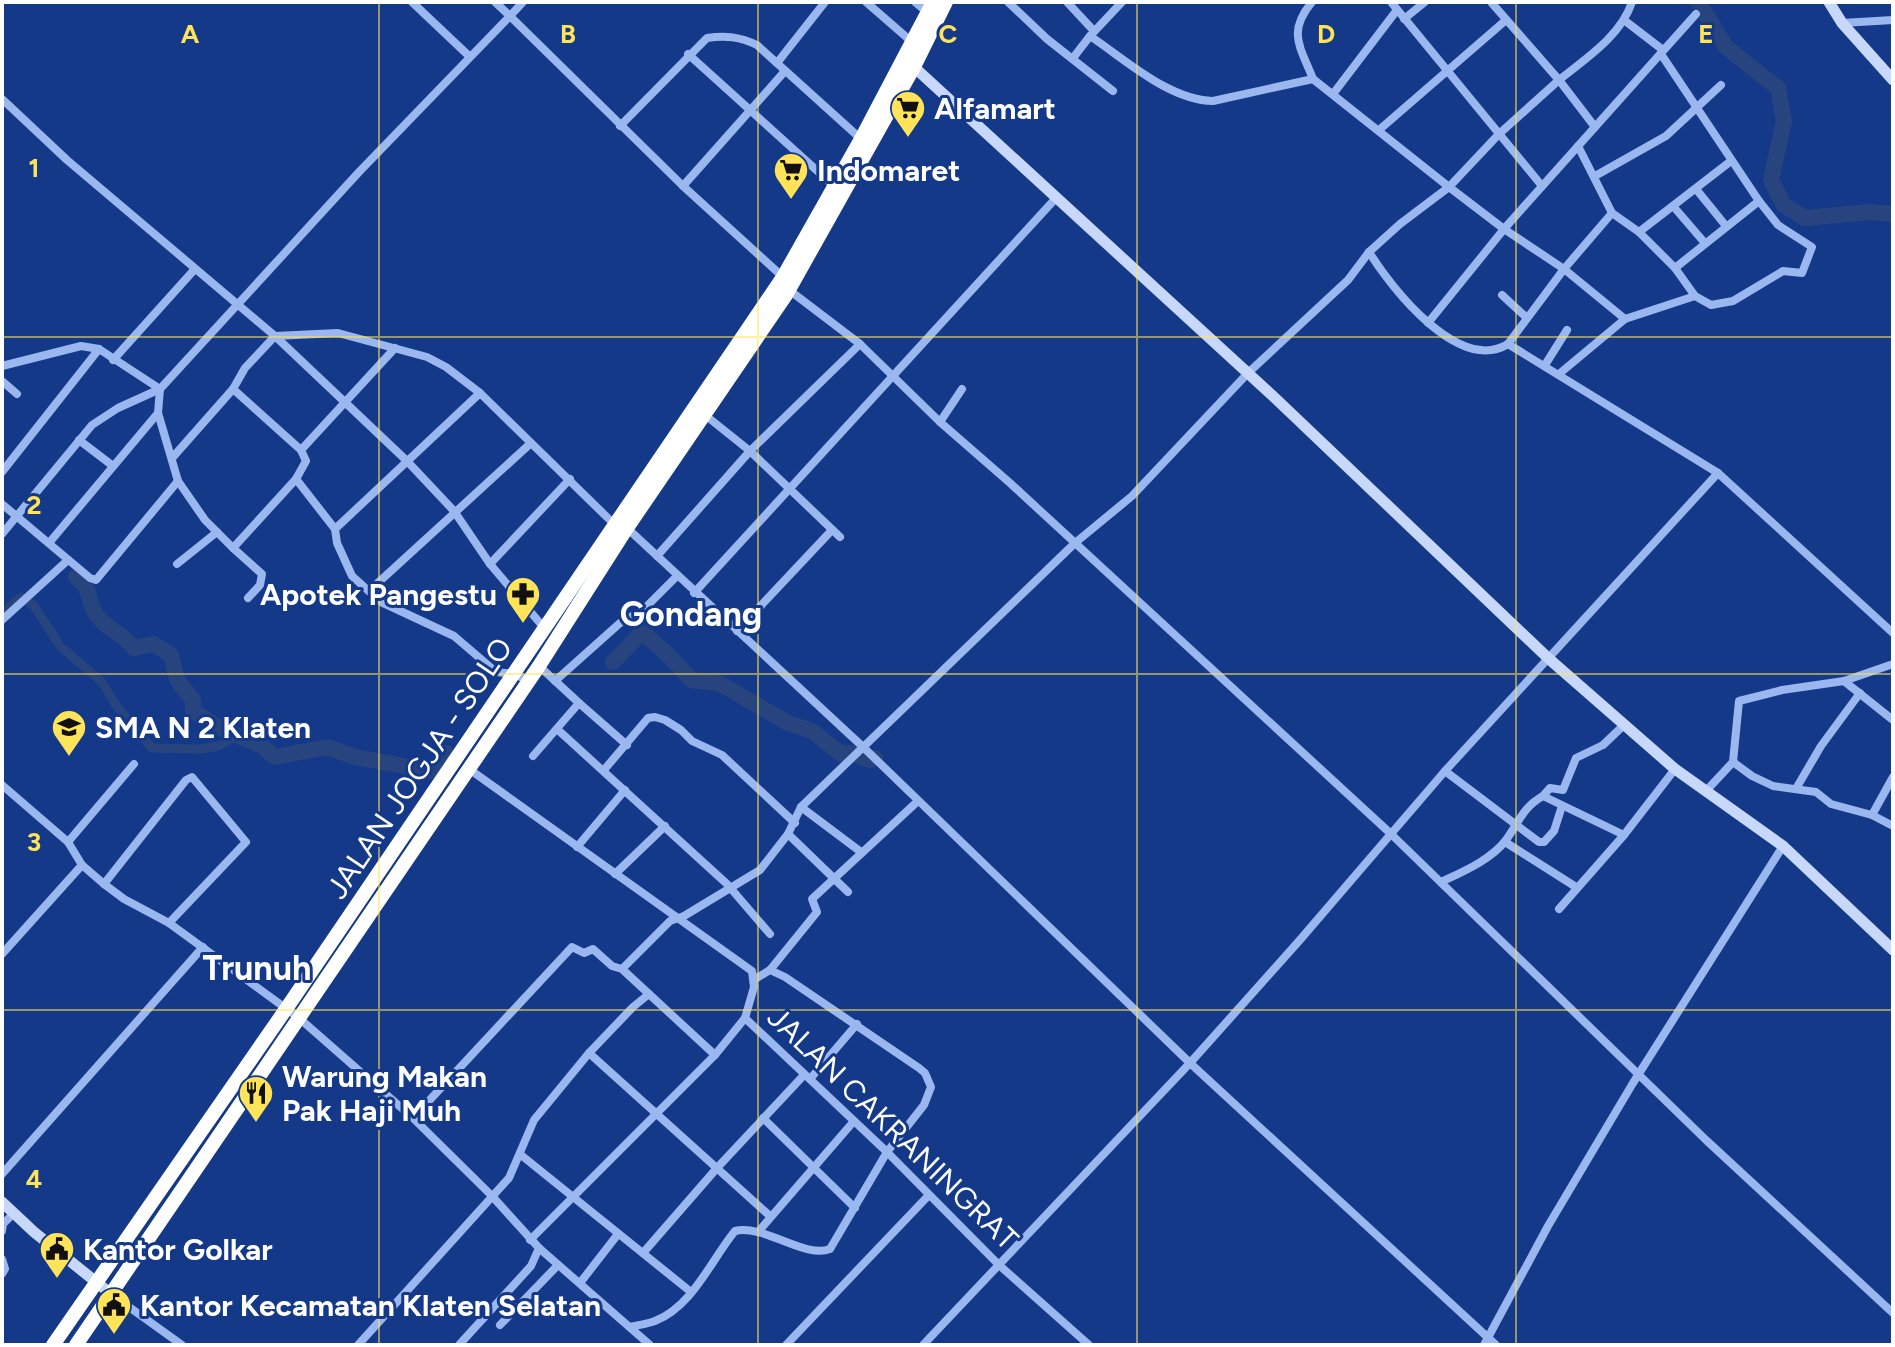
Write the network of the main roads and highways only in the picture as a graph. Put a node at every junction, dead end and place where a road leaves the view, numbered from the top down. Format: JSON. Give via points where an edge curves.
{"nodes":[{"id":1,"x":946,"y":2,"type":"edge"},
{"id":2,"x":930,"y":7,"type":"edge"},
{"id":3,"x":786,"y":283,"type":"junction"},
{"id":4,"x":621,"y":526,"type":"junction"},
{"id":5,"x":292,"y":1014,"type":"junction"},
{"id":6,"x":53,"y":1345,"type":"edge"},
{"id":7,"x":76,"y":1345,"type":"edge"}],
"edges":[{"from":1,"to":3,"type":"highway","name":"JALAN JOGJA - SOLO","via":[[914,67]]},
{"from":2,"to":3,"type":"highway","name":"JALAN JOGJA - SOLO"},
{"from":3,"to":4,"type":"highway","name":"JALAN JOGJA - SOLO"},
{"from":3,"to":4,"type":"highway","name":"JALAN JOGJA - SOLO","via":[[705,415]]},
{"from":4,"to":5,"type":"highway","name":"JALAN JOGJA - SOLO","via":[[514,674]]},
{"from":4,"to":5,"type":"highway","name":"JALAN JOGJA - SOLO","via":[[529,681]]},
{"from":5,"to":6,"type":"highway","name":"JALAN JOGJA - SOLO"},
{"from":5,"to":7,"type":"highway","name":"JALAN JOGJA - SOLO"}]}
